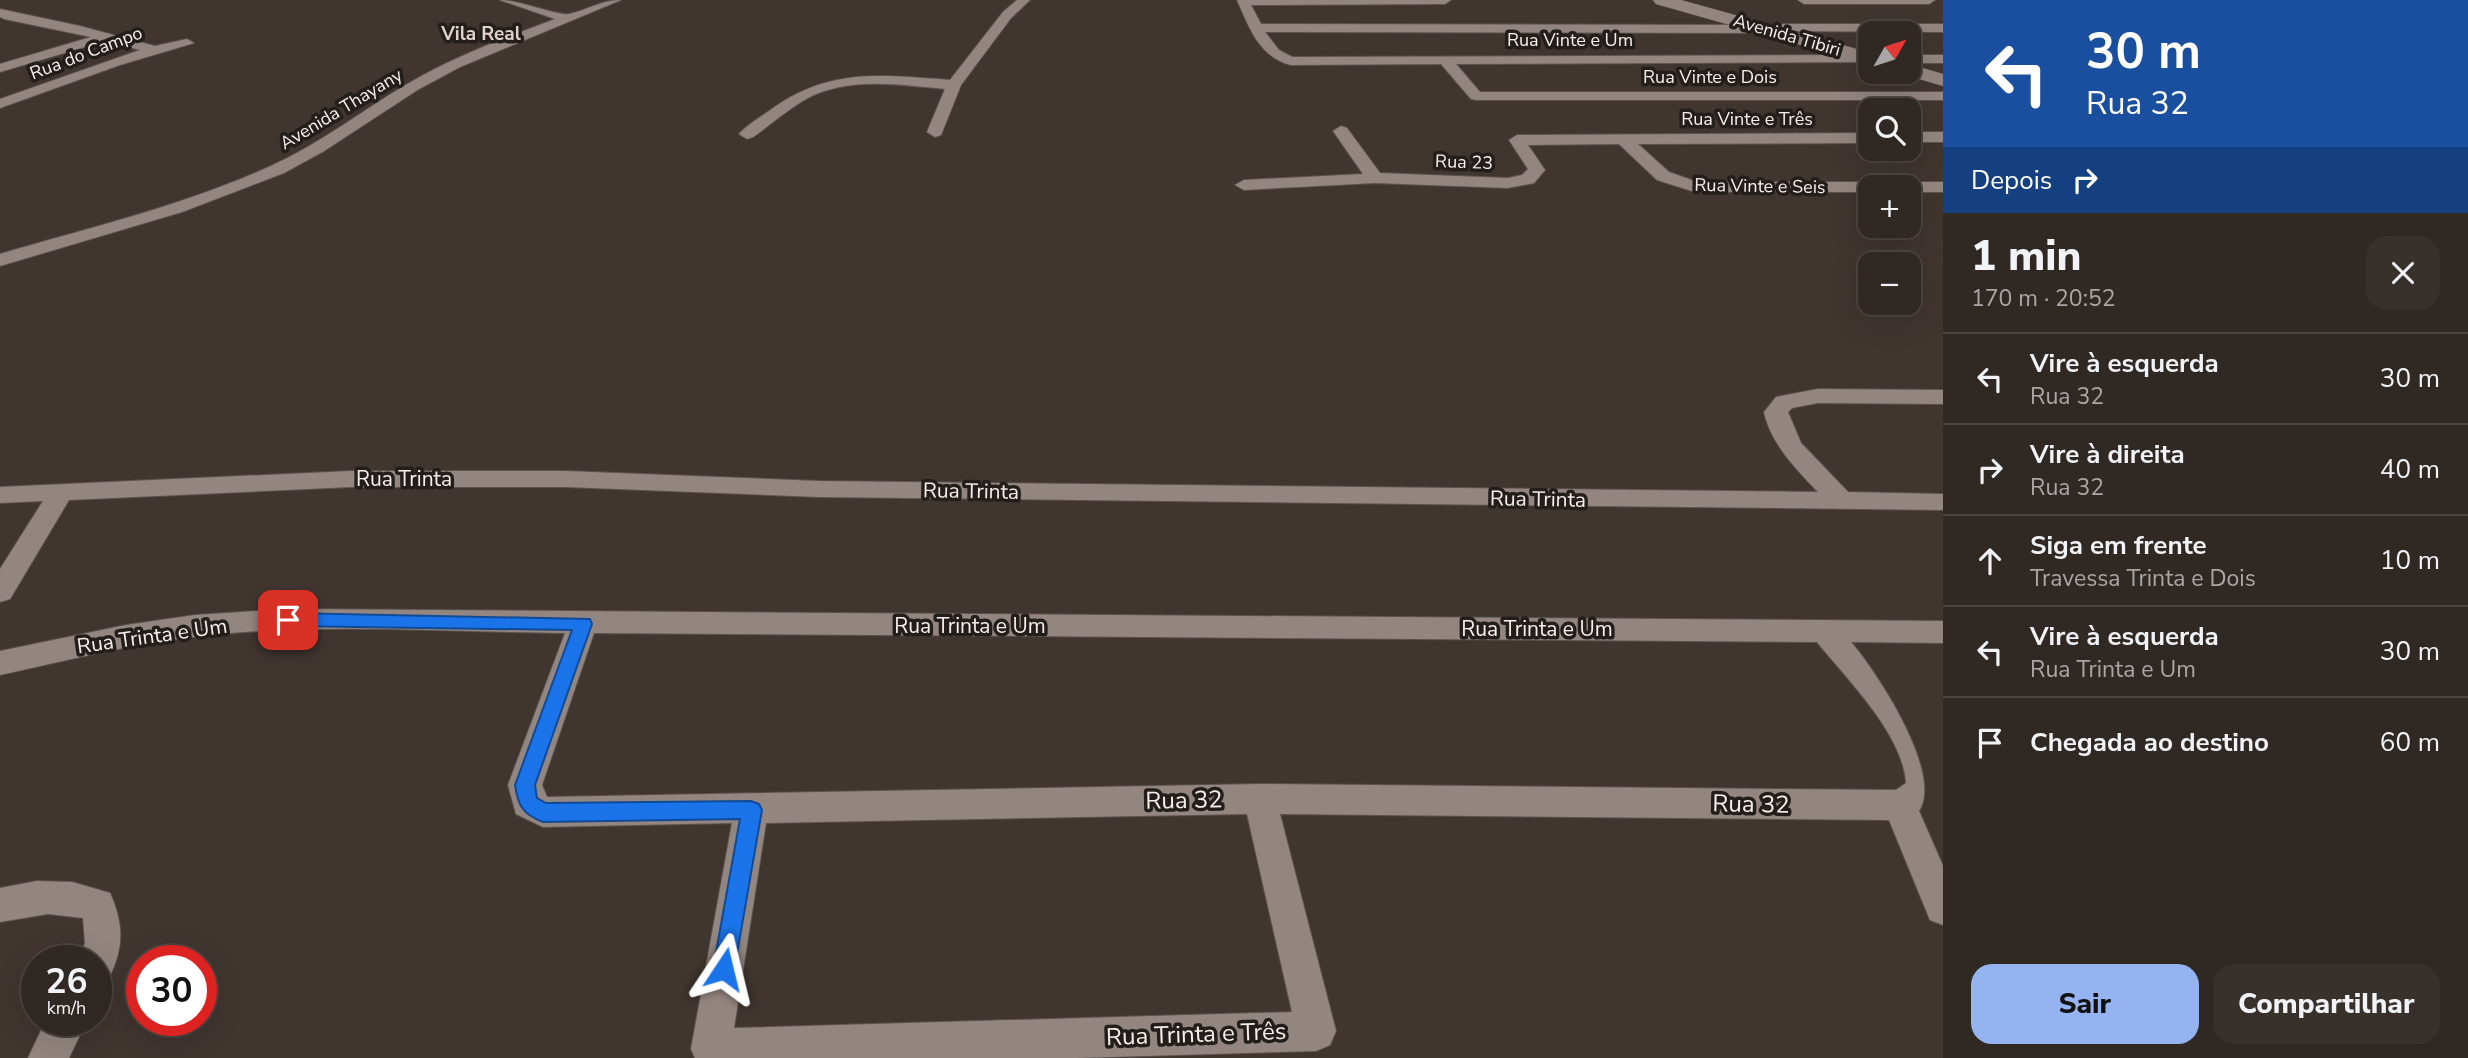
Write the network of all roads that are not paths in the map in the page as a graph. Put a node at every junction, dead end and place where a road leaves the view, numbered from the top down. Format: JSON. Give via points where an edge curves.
{"nodes":[{"id":1,"x":506,"y":0,"type":"edge"},
{"id":2,"x":615,"y":0,"type":"edge"},
{"id":3,"x":1024,"y":0,"type":"edge"},
{"id":4,"x":1243,"y":0,"type":"edge"},
{"id":5,"x":1445,"y":0,"type":"edge"},
{"id":6,"x":1662,"y":0,"type":"edge"},
{"id":7,"x":1681,"y":0,"type":"edge"},
{"id":8,"x":1804,"y":0,"type":"edge"},
{"id":9,"x":1930,"y":0,"type":"edge"},
{"id":10,"x":0,"y":13,"type":"edge"},
{"id":11,"x":564,"y":18,"type":"junction"},
{"id":12,"x":1734,"y":18,"type":"junction"},
{"id":13,"x":20,"y":21,"type":"junction"},
{"id":14,"x":0,"y":24,"type":"edge"},
{"id":15,"x":1256,"y":28,"type":"junction"},
{"id":16,"x":1943,"y":28,"type":"edge"},
{"id":17,"x":1772,"y":29,"type":"junction"},
{"id":18,"x":101,"y":38,"type":"junction"},
{"id":19,"x":187,"y":43,"type":"dead end"},
{"id":20,"x":154,"y":48,"type":"junction"},
{"id":21,"x":1858,"y":54,"type":"edge"},
{"id":22,"x":1858,"y":57,"type":"edge"},
{"id":23,"x":1943,"y":59,"type":"edge"},
{"id":24,"x":1445,"y":60,"type":"junction"},
{"id":25,"x":1922,"y":60,"type":"edge"},
{"id":26,"x":1922,"y":66,"type":"edge"},
{"id":27,"x":0,"y":68,"type":"edge"},
{"id":28,"x":1943,"y":73,"type":"edge"},
{"id":29,"x":1922,"y":74,"type":"edge"},
{"id":30,"x":1943,"y":80,"type":"edge"},
{"id":31,"x":954,"y":85,"type":"junction"},
{"id":32,"x":1943,"y":96,"type":"edge"},
{"id":33,"x":0,"y":104,"type":"edge"},
{"id":34,"x":1340,"y":131,"type":"dead end"},
{"id":35,"x":934,"y":132,"type":"dead end"},
{"id":36,"x":747,"y":134,"type":"dead end"},
{"id":37,"x":1921,"y":137,"type":"edge"},
{"id":38,"x":1943,"y":137,"type":"edge"},
{"id":39,"x":1858,"y":138,"type":"edge"},
{"id":40,"x":1623,"y":139,"type":"junction"},
{"id":41,"x":1375,"y":178,"type":"junction"},
{"id":42,"x":1244,"y":185,"type":"dead end"},
{"id":43,"x":1858,"y":187,"type":"edge"},
{"id":44,"x":1921,"y":187,"type":"edge"},
{"id":45,"x":1943,"y":187,"type":"edge"},
{"id":46,"x":0,"y":260,"type":"edge"},
{"id":47,"x":1943,"y":397,"type":"edge"},
{"id":48,"x":62,"y":491,"type":"junction"},
{"id":49,"x":0,"y":495,"type":"edge"},
{"id":50,"x":1842,"y":502,"type":"junction"},
{"id":51,"x":1943,"y":502,"type":"edge"},
{"id":52,"x":0,"y":592,"type":"edge"},
{"id":53,"x":583,"y":624,"type":"junction"},
{"id":54,"x":1824,"y":630,"type":"junction"},
{"id":55,"x":1943,"y":632,"type":"edge"},
{"id":56,"x":0,"y":663,"type":"edge"},
{"id":57,"x":1260,"y":799,"type":"junction"},
{"id":58,"x":1900,"y":805,"type":"junction"},
{"id":59,"x":751,"y":810,"type":"junction"},
{"id":60,"x":0,"y":905,"type":"edge"},
{"id":61,"x":1943,"y":908,"type":"edge"},
{"id":62,"x":103,"y":945,"type":"edge"},
{"id":63,"x":59,"y":1036,"type":"edge"},
{"id":64,"x":48,"y":1058,"type":"edge"}],
"edges":[{"from":1,"to":11,"type":"street"},
{"from":2,"to":11,"type":"street","name":"Avenida Thayany"},
{"from":3,"to":31,"type":"street","via":[[1007,15]]},
{"from":4,"to":5,"type":"street"},
{"from":4,"to":15,"type":"street"},
{"from":6,"to":12,"type":"main road","name":"Avenida Tibiri"},
{"from":7,"to":12,"type":"main road","name":"Avenida Tibiri"},
{"from":8,"to":9,"type":"street"},
{"from":10,"to":13,"type":"street"},
{"from":11,"to":46,"type":"street","name":"Avenida Thayany","via":[[431,76],[331,140],[257,178],[187,205]]},
{"from":12,"to":17,"type":"main road","name":"Avenida Tibiri"},
{"from":13,"to":14,"type":"street"},
{"from":13,"to":18,"type":"street","via":[[67,26]]},
{"from":15,"to":17,"type":"street"},
{"from":15,"to":24,"type":"street","name":"Rua Vinte e Um","via":[[1280,59]]},
{"from":16,"to":17,"type":"street"},
{"from":17,"to":21,"type":"main road","name":"Avenida Tibiri"},
{"from":18,"to":20,"type":"street"},
{"from":18,"to":27,"type":"street"},
{"from":19,"to":20,"type":"street","name":"Rua do Campo"},
{"from":20,"to":33,"type":"street","name":"Rua do Campo"},
{"from":22,"to":24,"type":"street","name":"Rua Vinte e Um"},
{"from":23,"to":25,"type":"street"},
{"from":24,"to":32,"type":"street","name":"Rua Vinte e Dois","via":[[1476,96]]},
{"from":26,"to":28,"type":"main road"},
{"from":29,"to":30,"type":"main road"},
{"from":31,"to":35,"type":"street"},
{"from":31,"to":36,"type":"street","via":[[869,80],[834,83],[799,97]]},
{"from":34,"to":41,"type":"street"},
{"from":37,"to":38,"type":"street"},
{"from":39,"to":40,"type":"street","name":"Rua Vinte e Três"},
{"from":40,"to":41,"type":"street","name":"Rua 23","via":[[1517,140],[1537,170],[1528,179],[1508,183]]},
{"from":40,"to":43,"type":"street","name":"Rua Vinte e Seis","via":[[1663,176],[1695,187]]},
{"from":41,"to":42,"type":"street","name":"Rua 23"},
{"from":44,"to":45,"type":"street"},
{"from":47,"to":50,"type":"street","via":[[1818,397],[1784,402],[1776,412],[1776,422]]},
{"from":48,"to":49,"type":"street","name":"Rua Trinta"},
{"from":48,"to":50,"type":"street","name":"Rua Trinta","via":[[351,478],[566,479],[819,489]]},
{"from":48,"to":52,"type":"street"},
{"from":50,"to":51,"type":"street","name":"Rua Trinta"},
{"from":53,"to":54,"type":"street","name":"Rua Trinta e Um"},
{"from":53,"to":56,"type":"street","name":"Rua Trinta e Um","via":[[288,620],[125,636]]},
{"from":53,"to":59,"type":"street","name":"Rua 32","via":[[536,748],[525,785],[528,804],[543,813]]},
{"from":54,"to":55,"type":"street","name":"Rua Trinta e Um"},
{"from":54,"to":58,"type":"street","via":[[1917,755],[1923,783],[1918,794]]},
{"from":57,"to":58,"type":"street","name":"Rua 32"},
{"from":57,"to":59,"type":"street","name":"Rua 32"},
{"from":57,"to":59,"type":"street","name":"Rua Trinta e Três","via":[[1316,1031],[711,1049]]},
{"from":58,"to":61,"type":"street"},
{"from":60,"to":62,"type":"street","via":[[39,896],[67,896],[97,905],[104,925]]},
{"from":63,"to":64,"type":"street"}]}
